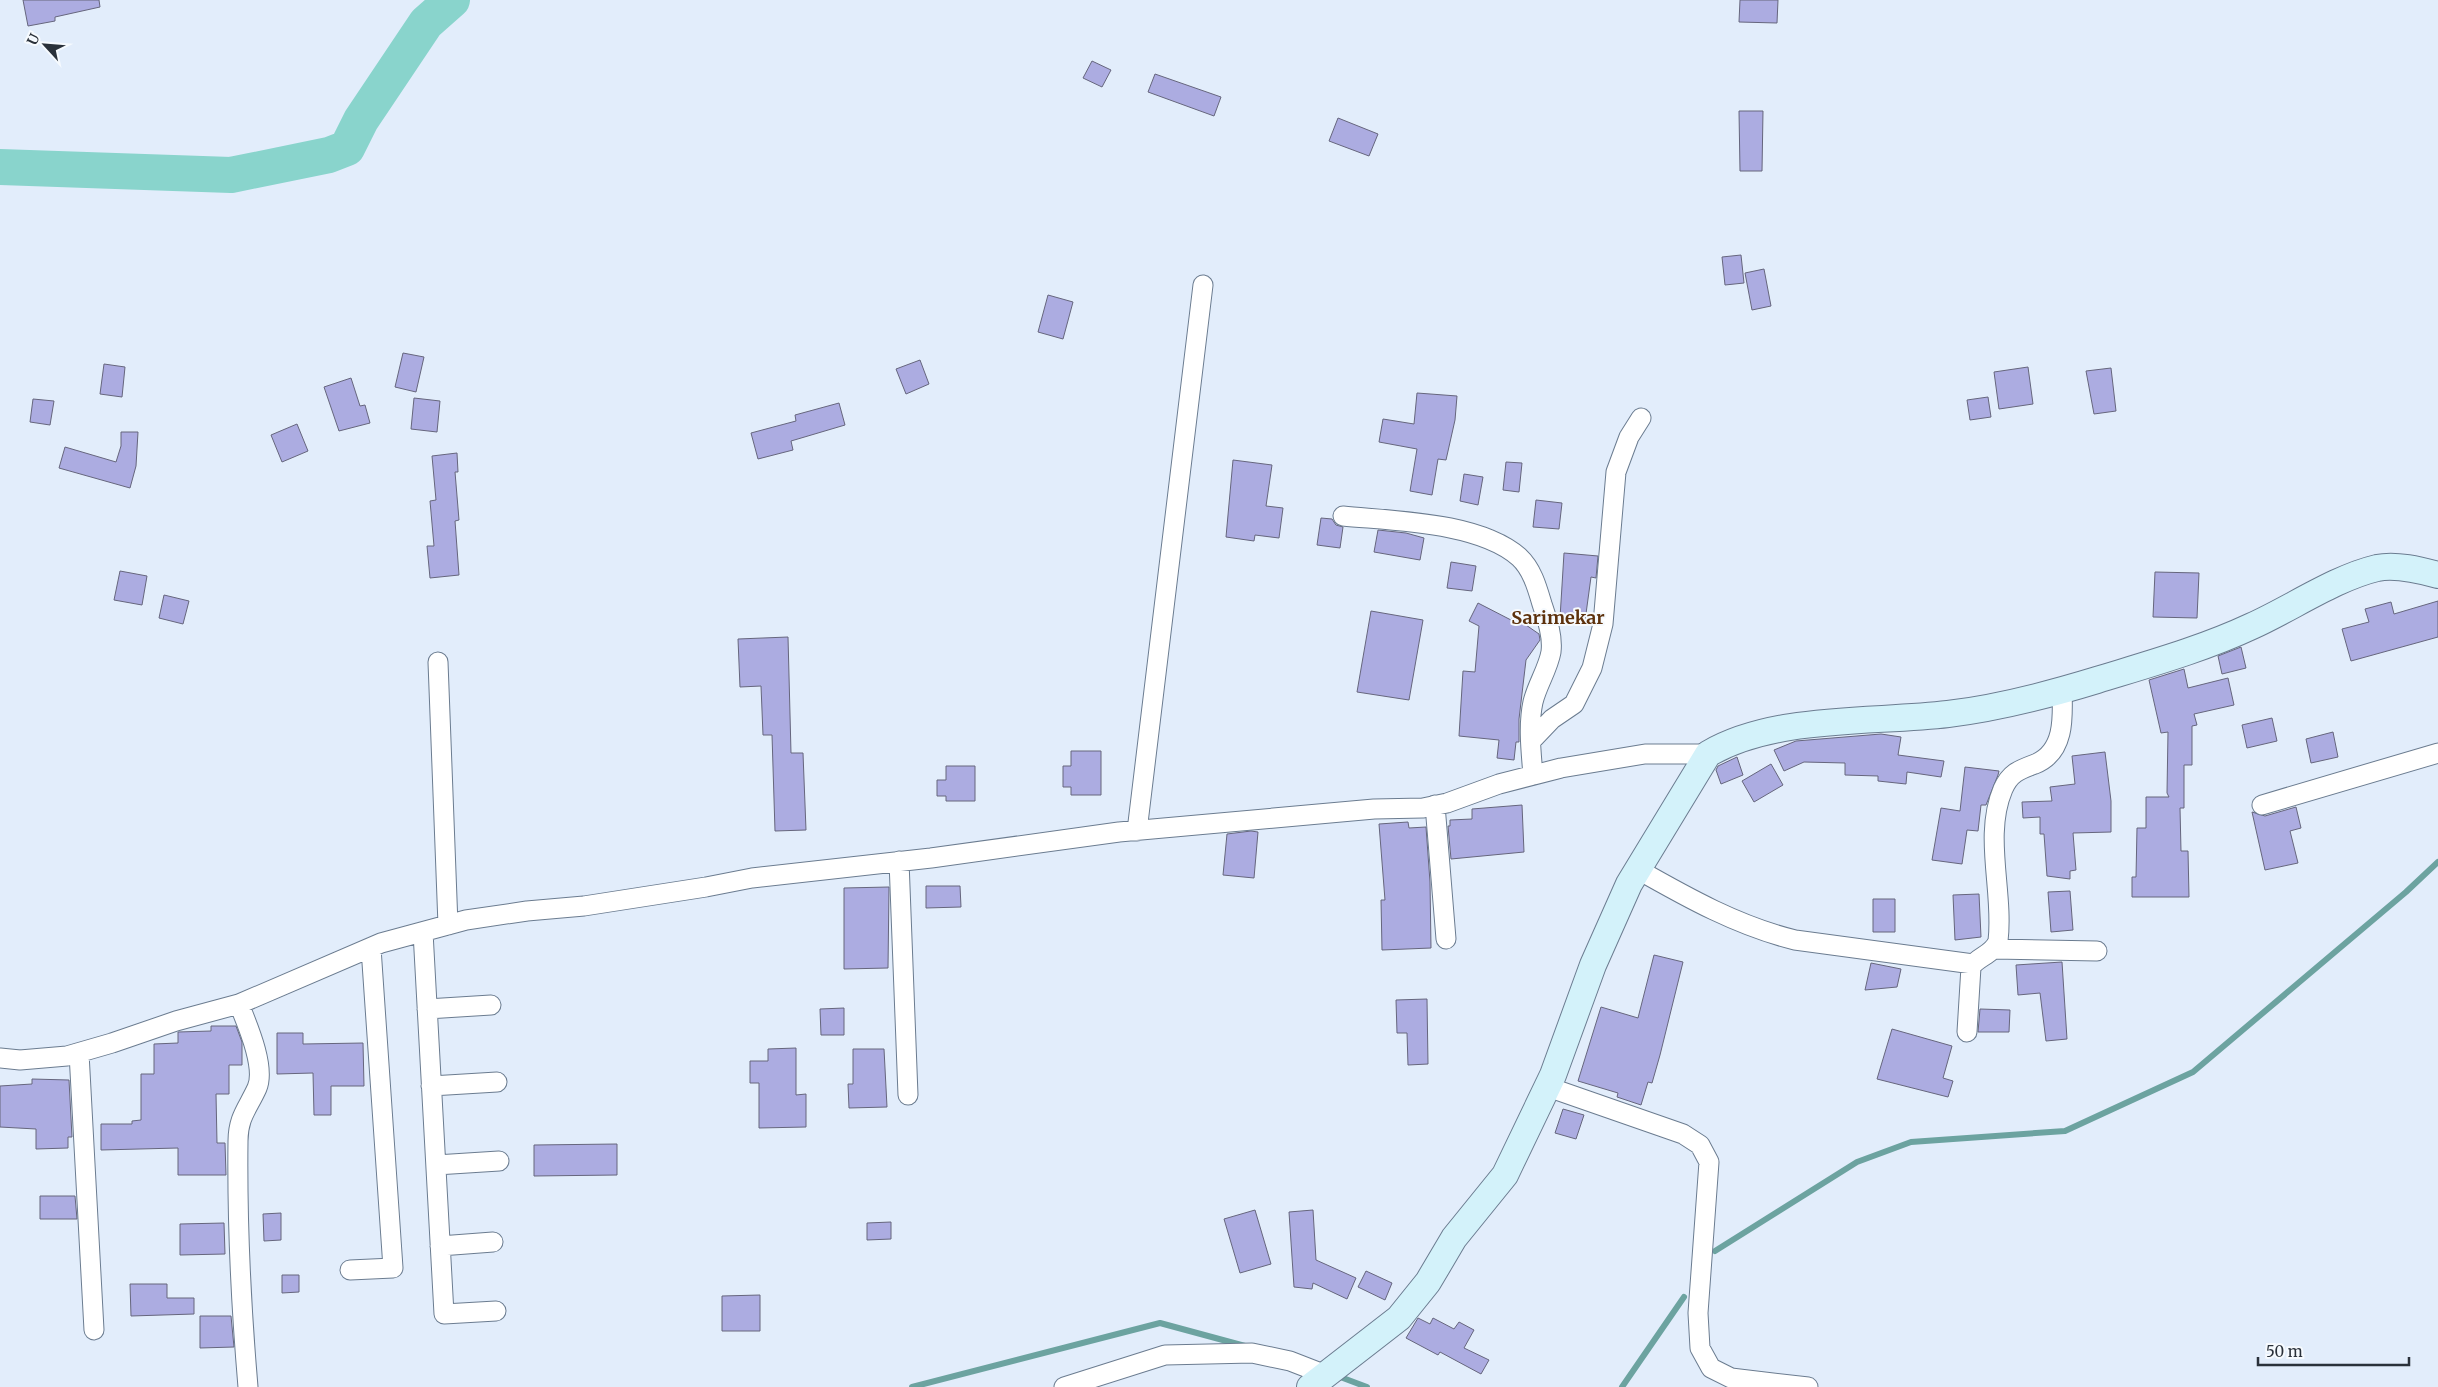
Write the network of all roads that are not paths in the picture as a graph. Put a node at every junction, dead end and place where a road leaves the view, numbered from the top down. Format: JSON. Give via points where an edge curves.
{"nodes":[{"id":1,"x":1203,"y":285,"type":"dead end"},
{"id":2,"x":1641,"y":418,"type":"dead end"},
{"id":3,"x":1343,"y":516,"type":"dead end"},
{"id":4,"x":2438,"y":575,"type":"edge"},
{"id":5,"x":438,"y":662,"type":"dead end"},
{"id":6,"x":2062,"y":690,"type":"junction"},
{"id":7,"x":1531,"y":741,"type":"junction"},
{"id":8,"x":2438,"y":753,"type":"edge"},
{"id":9,"x":1708,"y":754,"type":"junction"},
{"id":10,"x":1533,"y":775,"type":"junction"},
{"id":11,"x":1435,"y":805,"type":"junction"},
{"id":12,"x":2262,"y":805,"type":"dead end"},
{"id":13,"x":1136,"y":831,"type":"junction"},
{"id":14,"x":900,"y":860,"type":"junction"},
{"id":15,"x":1638,"y":869,"type":"junction"},
{"id":16,"x":448,"y":924,"type":"junction"},
{"id":17,"x":423,"y":932,"type":"junction"},
{"id":18,"x":1446,"y":938,"type":"dead end"},
{"id":19,"x":371,"y":948,"type":"junction"},
{"id":20,"x":1994,"y":949,"type":"junction"},
{"id":21,"x":2097,"y":951,"type":"dead end"},
{"id":22,"x":1973,"y":964,"type":"junction"},
{"id":23,"x":239,"y":1004,"type":"junction"},
{"id":24,"x":491,"y":1005,"type":"dead end"},
{"id":25,"x":427,"y":1009,"type":"junction"},
{"id":26,"x":1967,"y":1032,"type":"dead end"},
{"id":27,"x":79,"y":1053,"type":"junction"},
{"id":28,"x":0,"y":1058,"type":"edge"},
{"id":29,"x":497,"y":1082,"type":"dead end"},
{"id":30,"x":431,"y":1086,"type":"junction"},
{"id":31,"x":1548,"y":1087,"type":"junction"},
{"id":32,"x":908,"y":1095,"type":"dead end"},
{"id":33,"x":499,"y":1161,"type":"dead end"},
{"id":34,"x":436,"y":1165,"type":"junction"},
{"id":35,"x":493,"y":1242,"type":"dead end"},
{"id":36,"x":440,"y":1246,"type":"junction"},
{"id":37,"x":350,"y":1270,"type":"dead end"},
{"id":38,"x":496,"y":1311,"type":"dead end"},
{"id":39,"x":94,"y":1330,"type":"dead end"},
{"id":40,"x":1318,"y":1381,"type":"edge"},
{"id":41,"x":248,"y":1387,"type":"edge"},
{"id":42,"x":1064,"y":1387,"type":"edge"},
{"id":43,"x":1808,"y":1387,"type":"edge"}],
"edges":[{"from":1,"to":13,"type":"street"},
{"from":2,"to":7,"type":"street","via":[[1628,437],[1616,472],[1603,624],[1592,668],[1574,704],[1552,719]]},
{"from":3,"to":7,"type":"street","via":[[1409,522],[1479,535],[1497,542],[1520,558],[1531,572],[1538,590],[1551,643],[1548,664],[1533,704]]},
{"from":4,"to":6,"type":"street","via":[[2395,568],[2371,570],[2231,636]]},
{"from":5,"to":16,"type":"street"},
{"from":6,"to":9,"type":"street","via":[[1965,712],[1788,728],[1726,743]]},
{"from":6,"to":20,"type":"street","via":[[2062,728],[2053,750],[2011,775],[1996,810],[1999,935]]},
{"from":7,"to":10,"type":"street"},
{"from":8,"to":12,"type":"street"},
{"from":9,"to":10,"type":"street","via":[[1645,754]]},
{"from":9,"to":15,"type":"street"},
{"from":10,"to":11,"type":"street"},
{"from":11,"to":13,"type":"street"},
{"from":11,"to":18,"type":"street"},
{"from":13,"to":14,"type":"street"},
{"from":14,"to":16,"type":"street","via":[[752,878],[706,888],[584,906],[528,910]]},
{"from":14,"to":32,"type":"street"},
{"from":15,"to":22,"type":"street","via":[[1709,908],[1773,934],[1795,940]]},
{"from":15,"to":31,"type":"street","via":[[1593,965]]},
{"from":16,"to":17,"type":"street"},
{"from":17,"to":19,"type":"street"},
{"from":17,"to":25,"type":"street"},
{"from":19,"to":23,"type":"street"},
{"from":19,"to":37,"type":"street","via":[[393,1268]]},
{"from":20,"to":21,"type":"street"},
{"from":20,"to":22,"type":"street"},
{"from":22,"to":26,"type":"street"},
{"from":23,"to":27,"type":"street"},
{"from":23,"to":41,"type":"street","via":[[254,1044],[259,1075],[257,1088],[243,1112],[238,1141],[241,1300]]},
{"from":24,"to":25,"type":"street"},
{"from":25,"to":30,"type":"street"},
{"from":27,"to":28,"type":"street","via":[[40,1059]]},
{"from":27,"to":39,"type":"street"},
{"from":29,"to":30,"type":"street"},
{"from":30,"to":34,"type":"street"},
{"from":31,"to":40,"type":"street","via":[[1505,1175],[1454,1238],[1428,1282],[1399,1318]]},
{"from":31,"to":43,"type":"street","via":[[1683,1134],[1700,1145],[1709,1162],[1698,1313],[1700,1348],[1711,1368],[1731,1378]]},
{"from":33,"to":34,"type":"street"},
{"from":34,"to":36,"type":"street"},
{"from":35,"to":36,"type":"street"},
{"from":36,"to":38,"type":"street","via":[[444,1314]]},
{"from":40,"to":42,"type":"street","via":[[1290,1361],[1252,1353],[1165,1355]]}]}
